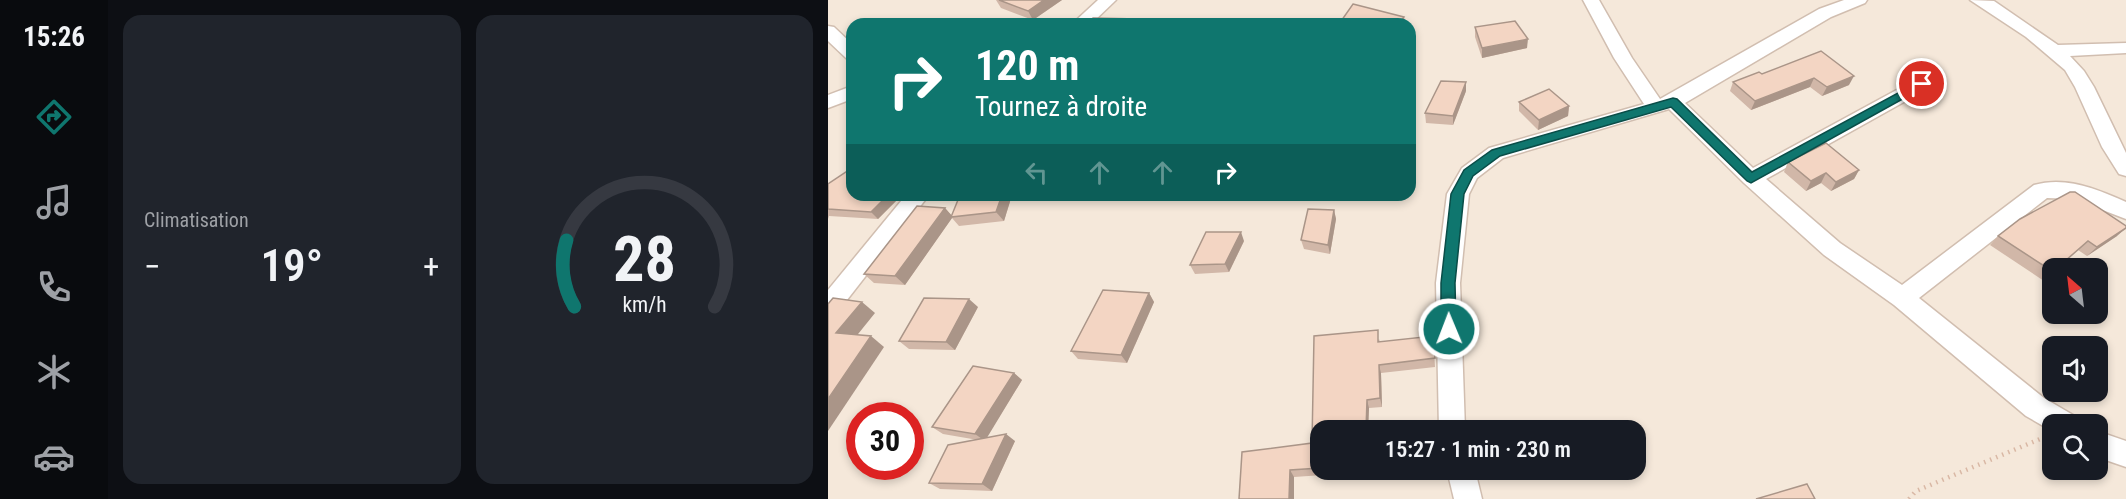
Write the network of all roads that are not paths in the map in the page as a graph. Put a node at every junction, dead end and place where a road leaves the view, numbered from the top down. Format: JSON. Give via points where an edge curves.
{"nodes":[{"id":1,"x":1591,"y":0,"type":"edge"},
{"id":2,"x":1859,"y":0,"type":"edge"},
{"id":3,"x":1978,"y":0,"type":"edge"},
{"id":4,"x":1099,"y":2,"type":"edge"},
{"id":5,"x":1086,"y":18,"type":"edge"},
{"id":6,"x":828,"y":31,"type":"edge"},
{"id":7,"x":846,"y":48,"type":"edge"},
{"id":8,"x":2126,"y":48,"type":"edge"},
{"id":9,"x":2052,"y":51,"type":"junction"},
{"id":10,"x":1922,"y":84,"type":"dead end"},
{"id":11,"x":846,"y":94,"type":"edge"},
{"id":12,"x":828,"y":102,"type":"edge"},
{"id":13,"x":1665,"y":105,"type":"junction"},
{"id":14,"x":2126,"y":169,"type":"edge"},
{"id":15,"x":1751,"y":178,"type":"junction"},
{"id":16,"x":913,"y":201,"type":"edge"},
{"id":17,"x":2126,"y":211,"type":"edge"},
{"id":18,"x":1902,"y":298,"type":"junction"},
{"id":19,"x":828,"y":307,"type":"edge"},
{"id":20,"x":2049,"y":414,"type":"edge"},
{"id":21,"x":1452,"y":420,"type":"edge"},
{"id":22,"x":2108,"y":448,"type":"edge"},
{"id":23,"x":2126,"y":454,"type":"edge"},
{"id":24,"x":1463,"y":480,"type":"edge"},
{"id":25,"x":1468,"y":499,"type":"edge"}],
"edges":[{"from":1,"to":13,"type":"street","via":[[1623,58]]},
{"from":2,"to":13,"type":"street","via":[[1825,13]]},
{"from":3,"to":9,"type":"street"},
{"from":4,"to":5,"type":"street"},
{"from":6,"to":7,"type":"street"},
{"from":8,"to":9,"type":"street"},
{"from":9,"to":14,"type":"street","via":[[2077,74],[2106,129],[2112,150]]},
{"from":10,"to":15,"type":"street"},
{"from":11,"to":12,"type":"street"},
{"from":13,"to":15,"type":"street"},
{"from":13,"to":21,"type":"street","via":[[1496,153],[1469,173],[1458,194],[1448,283]]},
{"from":15,"to":18,"type":"street","via":[[1832,249]]},
{"from":16,"to":19,"type":"street"},
{"from":17,"to":18,"type":"street","via":[[2074,190],[2058,187],[2041,191]]},
{"from":18,"to":20,"type":"street","via":[[2017,393]]},
{"from":22,"to":23,"type":"street"},
{"from":24,"to":25,"type":"street"}]}
